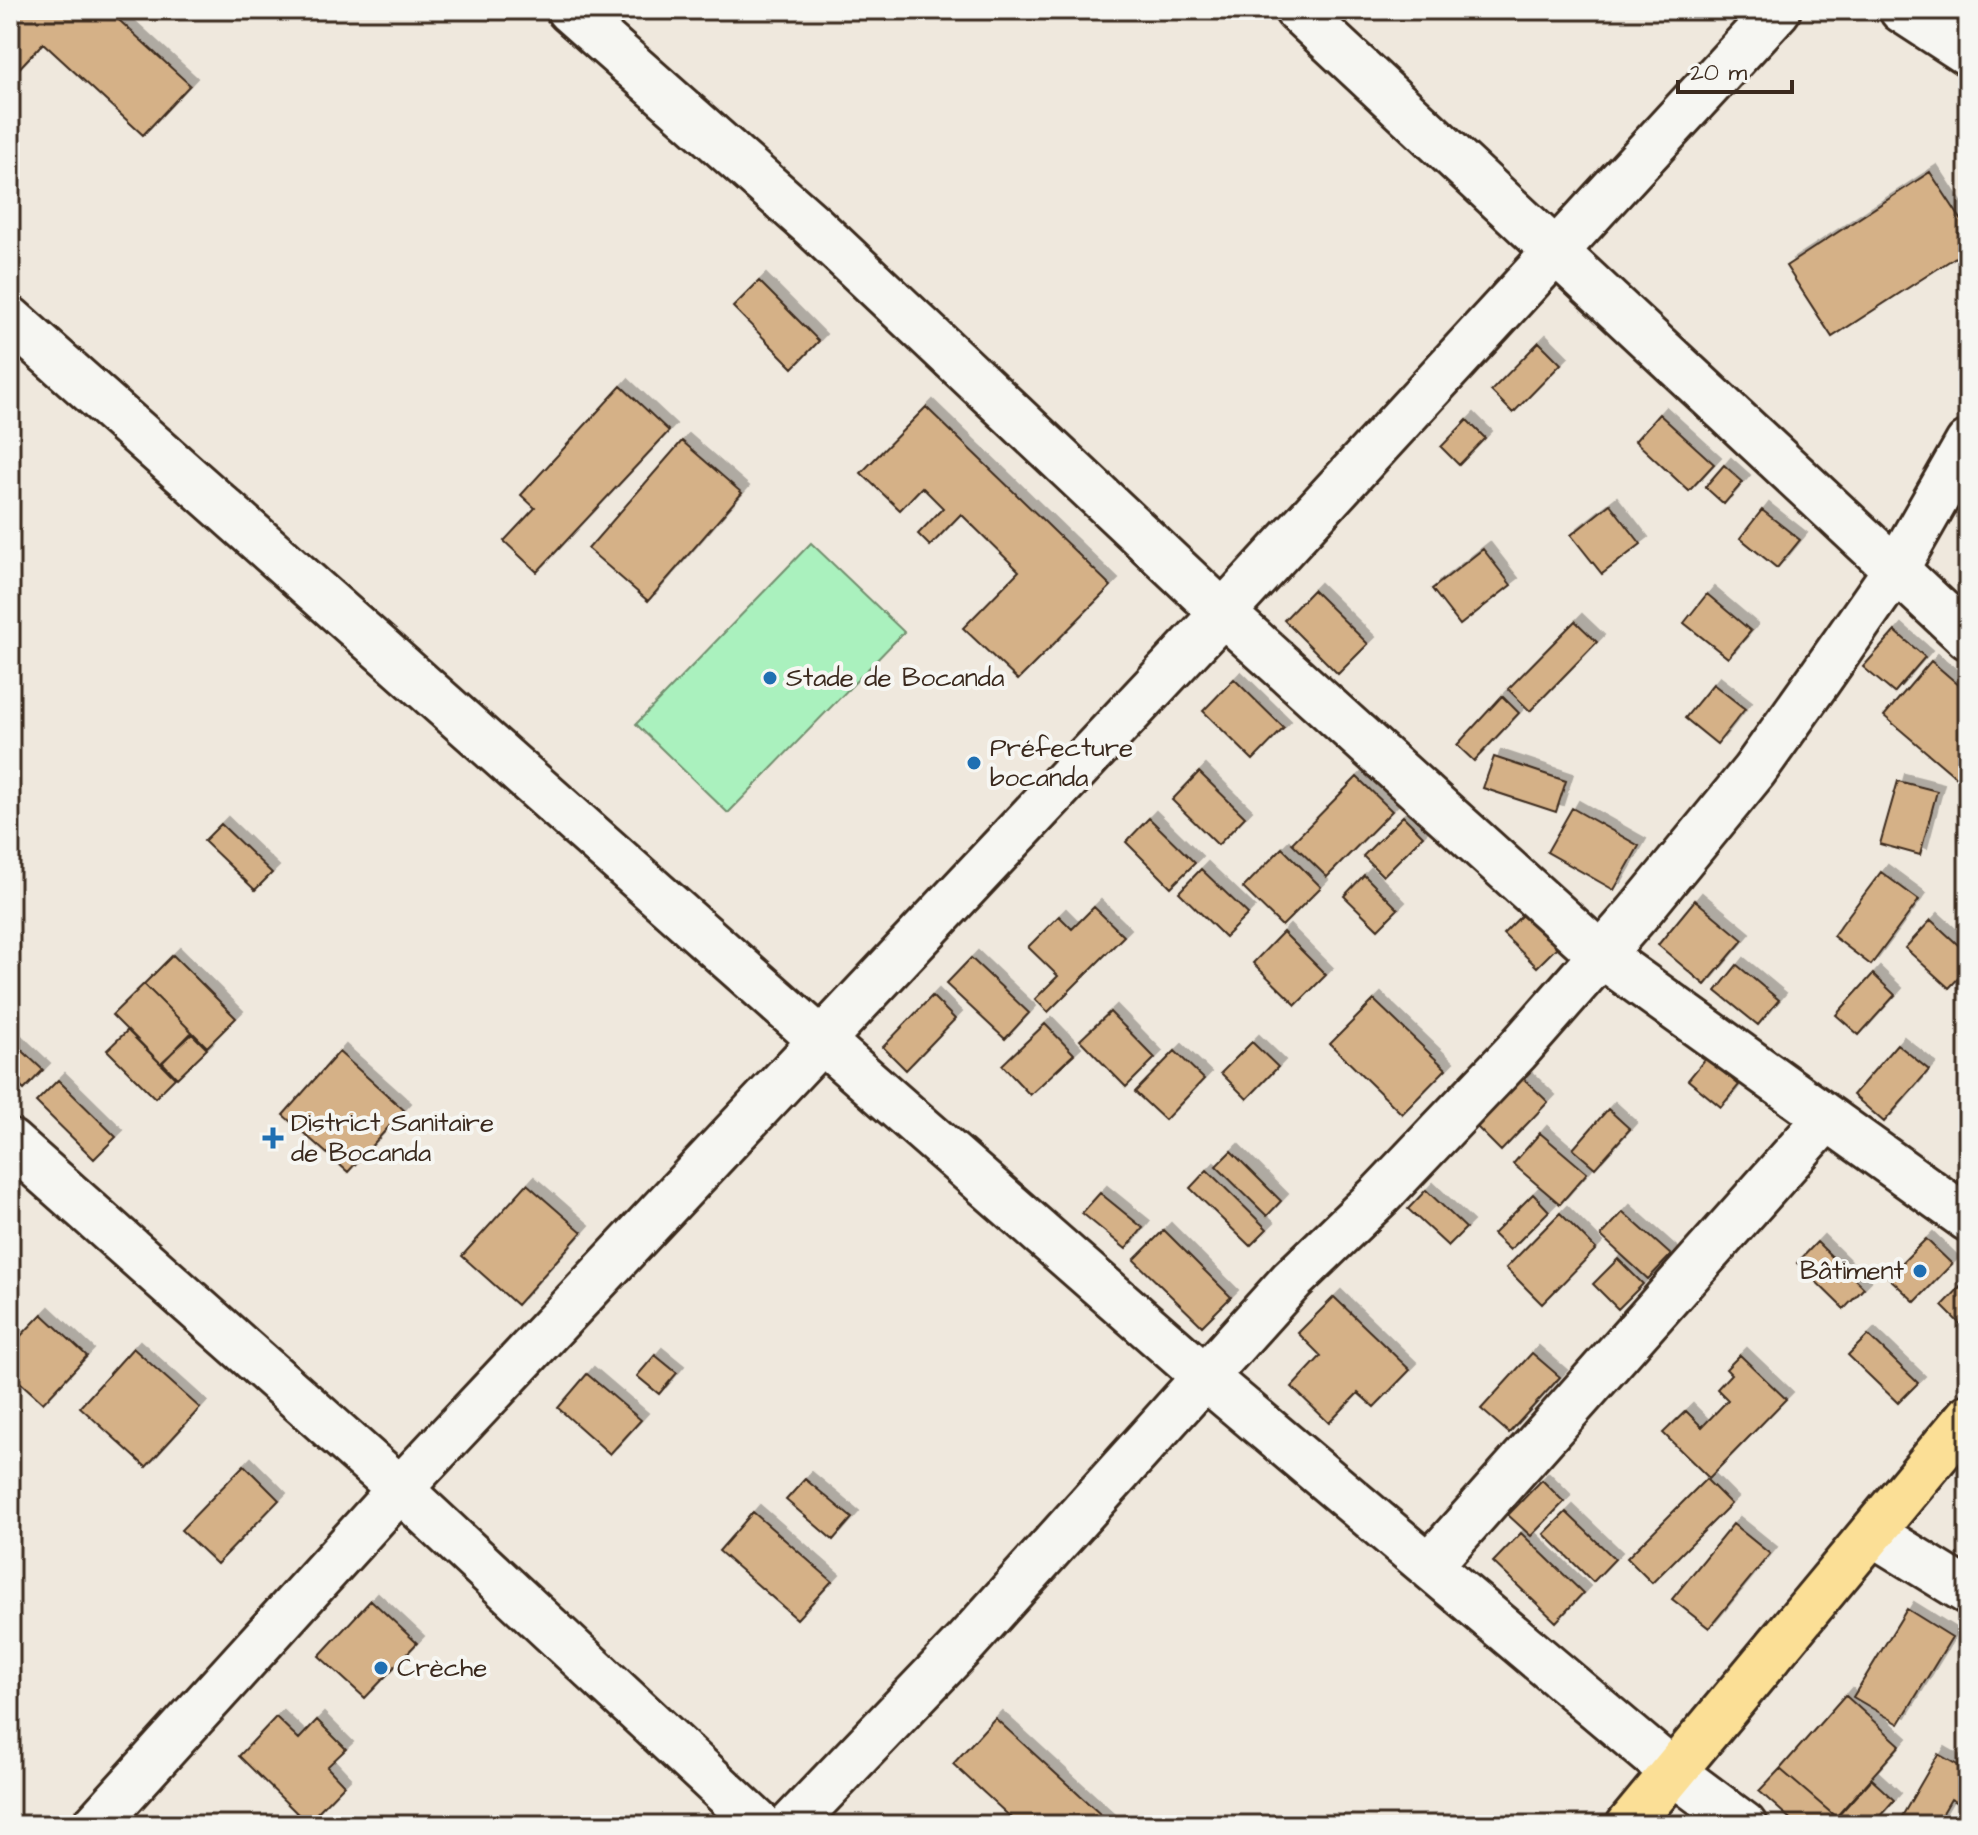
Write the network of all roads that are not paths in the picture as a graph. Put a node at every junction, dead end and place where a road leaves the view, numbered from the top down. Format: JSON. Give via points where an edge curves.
{"nodes":[{"id":1,"x":569,"y":10,"type":"edge"},
{"id":2,"x":1297,"y":10,"type":"edge"},
{"id":3,"x":1778,"y":10,"type":"edge"},
{"id":4,"x":1902,"y":10,"type":"edge"},
{"id":5,"x":1968,"y":53,"type":"edge"},
{"id":6,"x":1555,"y":251,"type":"junction"},
{"id":7,"x":10,"y":319,"type":"edge"},
{"id":8,"x":1968,"y":443,"type":"edge"},
{"id":9,"x":1896,"y":569,"type":"junction"},
{"id":10,"x":1223,"y":613,"type":"junction"},
{"id":11,"x":1968,"y":637,"type":"edge"},
{"id":12,"x":1601,"y":955,"type":"junction"},
{"id":13,"x":822,"y":1041,"type":"junction"},
{"id":14,"x":1826,"y":1119,"type":"junction"},
{"id":15,"x":10,"y":1142,"type":"edge"},
{"id":16,"x":1968,"y":1219,"type":"edge"},
{"id":17,"x":1205,"y":1377,"type":"junction"},
{"id":18,"x":1968,"y":1417,"type":"edge"},
{"id":19,"x":400,"y":1489,"type":"junction"},
{"id":20,"x":1872,"y":1533,"type":"junction"},
{"id":21,"x":1429,"y":1566,"type":"junction"},
{"id":22,"x":1968,"y":1592,"type":"edge"},
{"id":23,"x":1673,"y":1772,"type":"junction"},
{"id":24,"x":95,"y":1825,"type":"edge"},
{"id":25,"x":760,"y":1825,"type":"edge"},
{"id":26,"x":791,"y":1825,"type":"edge"},
{"id":27,"x":1629,"y":1825,"type":"edge"},
{"id":28,"x":1744,"y":1825,"type":"edge"}],
"edges":[{"from":1,"to":10,"type":"street","via":[[814,227]]},
{"from":2,"to":6,"type":"street"},
{"from":3,"to":6,"type":"street"},
{"from":4,"to":5,"type":"street"},
{"from":6,"to":9,"type":"street"},
{"from":6,"to":10,"type":"street"},
{"from":7,"to":13,"type":"street"},
{"from":8,"to":9,"type":"street"},
{"from":9,"to":11,"type":"street"},
{"from":9,"to":12,"type":"street","via":[[1754,771]]},
{"from":10,"to":12,"type":"street"},
{"from":10,"to":13,"type":"street"},
{"from":12,"to":14,"type":"street"},
{"from":12,"to":17,"type":"street","via":[[1517,1051],[1292,1280]]},
{"from":13,"to":17,"type":"street"},
{"from":13,"to":19,"type":"street"},
{"from":14,"to":16,"type":"street"},
{"from":14,"to":21,"type":"street"},
{"from":15,"to":19,"type":"street"},
{"from":17,"to":21,"type":"street"},
{"from":17,"to":26,"type":"street","via":[[966,1642]]},
{"from":18,"to":20,"type":"main road"},
{"from":19,"to":24,"type":"street"},
{"from":19,"to":25,"type":"street"},
{"from":20,"to":22,"type":"street"},
{"from":20,"to":23,"type":"main road"},
{"from":21,"to":23,"type":"street"},
{"from":23,"to":27,"type":"main road"},
{"from":23,"to":28,"type":"street"}]}
